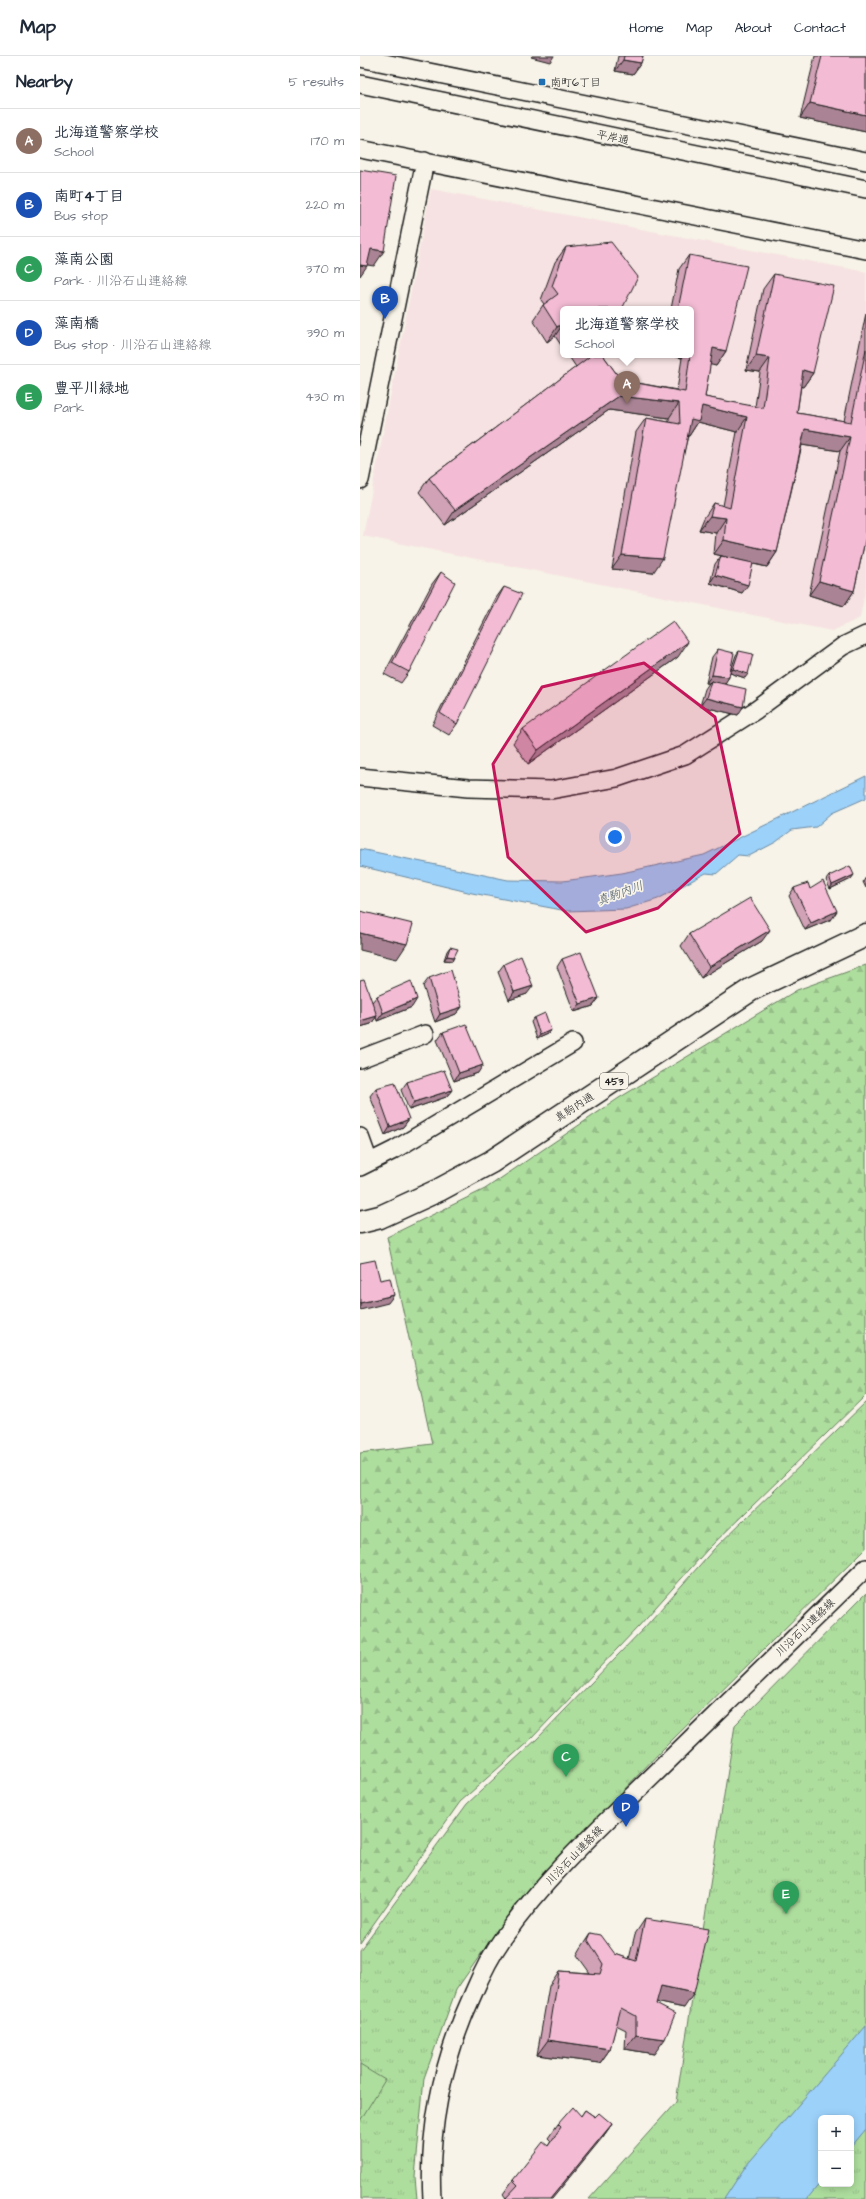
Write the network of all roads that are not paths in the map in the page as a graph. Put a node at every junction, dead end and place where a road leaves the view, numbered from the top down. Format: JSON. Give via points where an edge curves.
{"nodes":[{"id":1,"x":360,"y":58,"type":"edge"},
{"id":2,"x":360,"y":84,"type":"edge"},
{"id":3,"x":360,"y":149,"type":"edge"},
{"id":4,"x":425,"y":161,"type":"junction"},
{"id":5,"x":866,"y":161,"type":"edge"},
{"id":6,"x":866,"y":189,"type":"edge"},
{"id":7,"x":866,"y":250,"type":"edge"},
{"id":8,"x":360,"y":480,"type":"edge"},
{"id":9,"x":866,"y":636,"type":"edge"},
{"id":10,"x":360,"y":777,"type":"edge"},
{"id":11,"x":866,"y":935,"type":"edge"},
{"id":12,"x":425,"y":1034,"type":"dead end"},
{"id":13,"x":572,"y":1043,"type":"dead end"},
{"id":14,"x":360,"y":1059,"type":"edge"},
{"id":15,"x":360,"y":1137,"type":"edge"},
{"id":16,"x":365,"y":1165,"type":"edge"},
{"id":17,"x":360,"y":1222,"type":"edge"},
{"id":18,"x":866,"y":1568,"type":"edge"},
{"id":19,"x":432,"y":2199,"type":"edge"}],
"edges":[{"from":1,"to":5,"type":"street"},
{"from":2,"to":6,"type":"street","name":"平岸通"},
{"from":3,"to":4,"type":"street"},
{"from":4,"to":7,"type":"street"},
{"from":4,"to":8,"type":"street"},
{"from":9,"to":10,"type":"street","via":[[843,646],[756,710],[686,755],[617,778],[551,790],[468,788]]},
{"from":11,"to":17,"type":"highway","name":"真駒内通","number":"453","via":[[752,990],[490,1162],[439,1190],[380,1217]]},
{"from":12,"to":14,"type":"street"},
{"from":13,"to":16,"type":"street"},
{"from":15,"to":16,"type":"street"},
{"from":18,"to":19,"type":"street","name":"川沿石山連絡線","via":[[565,1862],[502,1939],[468,2005],[446,2060],[434,2132]]}]}
